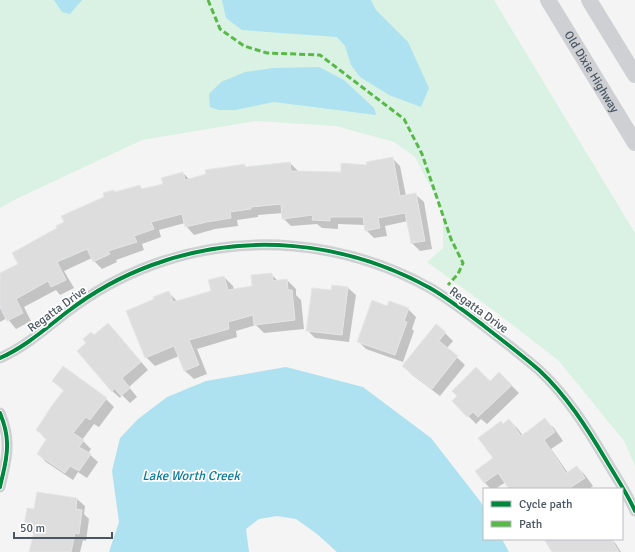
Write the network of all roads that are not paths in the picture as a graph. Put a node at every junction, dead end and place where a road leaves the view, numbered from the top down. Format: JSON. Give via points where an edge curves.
{"nodes":[{"id":1,"x":548,"y":0,"type":"edge"},
{"id":2,"x":589,"y":0,"type":"edge"},
{"id":3,"x":635,"y":75,"type":"edge"},
{"id":4,"x":635,"y":143,"type":"edge"},
{"id":5,"x":0,"y":358,"type":"edge"},
{"id":6,"x":0,"y":413,"type":"edge"},
{"id":7,"x":0,"y":487,"type":"edge"},
{"id":8,"x":623,"y":488,"type":"edge"},
{"id":9,"x":623,"y":489,"type":"edge"},
{"id":10,"x":635,"y":511,"type":"edge"}],
"edges":[{"from":1,"to":4,"type":"main road","name":"Old Dixie Highway"},
{"from":2,"to":3,"type":"main road"},
{"from":5,"to":8,"type":"street","name":"Regatta Drive","via":[[34,339],[98,291],[152,265],[202,251],[245,245],[281,245],[340,253],[374,263],[432,289],[513,348],[540,371],[564,397],[591,435]]},
{"from":6,"to":7,"type":"street","via":[[7,443]]},
{"from":9,"to":10,"type":"street","name":"Regatta Drive"}]}
